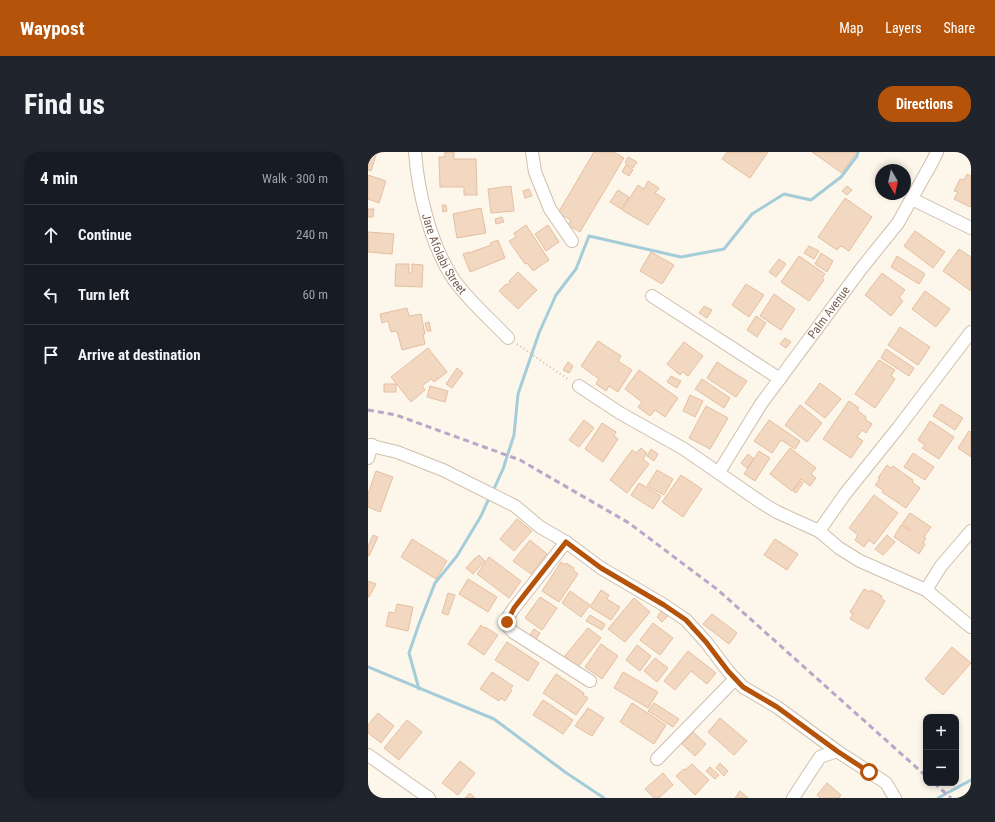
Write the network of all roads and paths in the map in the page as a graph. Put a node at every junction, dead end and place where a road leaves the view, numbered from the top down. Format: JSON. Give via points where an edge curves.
{"nodes":[{"id":1,"x":415,"y":152,"type":"edge"},
{"id":2,"x":532,"y":152,"type":"edge"},
{"id":3,"x":936,"y":152,"type":"edge"},
{"id":4,"x":912,"y":199,"type":"junction"},
{"id":5,"x":971,"y":228,"type":"edge"},
{"id":6,"x":572,"y":242,"type":"dead end"},
{"id":7,"x":652,"y":296,"type":"dead end"},
{"id":8,"x":971,"y":332,"type":"edge"},
{"id":9,"x":508,"y":338,"type":"joint"},
{"id":10,"x":780,"y":379,"type":"junction"},
{"id":11,"x":579,"y":386,"type":"joint"},
{"id":12,"x":370,"y":445,"type":"edge"},
{"id":13,"x":368,"y":458,"type":"edge"},
{"id":14,"x":719,"y":472,"type":"junction"},
{"id":15,"x":819,"y":531,"type":"junction"},
{"id":16,"x":971,"y":531,"type":"edge"},
{"id":17,"x":566,"y":542,"type":"junction"},
{"id":18,"x":926,"y":590,"type":"junction"},
{"id":19,"x":971,"y":627,"type":"edge"},
{"id":20,"x":735,"y":679,"type":"junction"},
{"id":21,"x":590,"y":681,"type":"dead end"},
{"id":22,"x":837,"y":751,"type":"junction"},
{"id":23,"x":368,"y":755,"type":"edge"},
{"id":24,"x":657,"y":759,"type":"dead end"},
{"id":25,"x":429,"y":798,"type":"edge"},
{"id":26,"x":793,"y":798,"type":"edge"},
{"id":27,"x":895,"y":798,"type":"edge"}],
"edges":[{"from":1,"to":9,"type":"street","name":"Jare Afolabi Street","via":[[422,199],[437,247],[454,279],[468,297]]},
{"from":2,"to":6,"type":"street","via":[[535,172],[550,209]]},
{"from":3,"to":4,"type":"street","name":"Palm Avenue"},
{"from":4,"to":5,"type":"street"},
{"from":4,"to":10,"type":"street","name":"Palm Avenue","via":[[898,223]]},
{"from":7,"to":10,"type":"street"},
{"from":8,"to":15,"type":"street"},
{"from":9,"to":11,"type":"path"},
{"from":10,"to":14,"type":"street","name":"Palm Avenue","via":[[761,404]]},
{"from":11,"to":14,"type":"street"},
{"from":12,"to":13,"type":"street"},
{"from":12,"to":17,"type":"street","via":[[397,452],[443,470],[515,506],[540,528]]},
{"from":14,"to":15,"type":"street","via":[[777,512]]},
{"from":15,"to":18,"type":"street","via":[[860,561]]},
{"from":16,"to":18,"type":"street","via":[[941,566]]},
{"from":17,"to":20,"type":"street","via":[[601,568],[686,620]]},
{"from":17,"to":21,"type":"street","via":[[514,608],[508,617],[507,625],[513,632]]},
{"from":18,"to":19,"type":"street"},
{"from":20,"to":22,"type":"street"},
{"from":20,"to":24,"type":"street"},
{"from":22,"to":26,"type":"street","via":[[820,757]]},
{"from":22,"to":27,"type":"street","via":[[886,783]]},
{"from":23,"to":25,"type":"street"}]}
